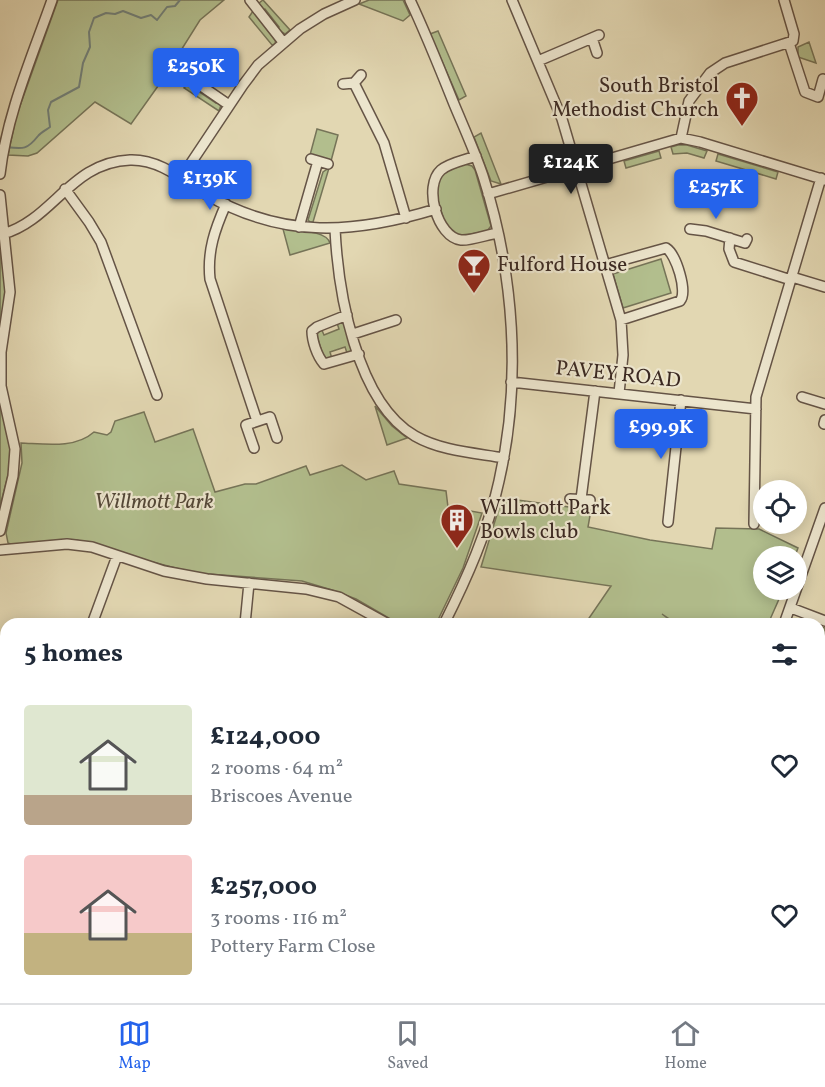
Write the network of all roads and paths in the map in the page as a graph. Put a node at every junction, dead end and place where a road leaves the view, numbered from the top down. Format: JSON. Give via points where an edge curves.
{"nodes":[{"id":1,"x":52,"y":0,"type":"edge"},
{"id":2,"x":249,"y":0,"type":"edge"},
{"id":3,"x":354,"y":0,"type":"edge"},
{"id":4,"x":410,"y":0,"type":"edge"},
{"id":5,"x":512,"y":0,"type":"edge"},
{"id":6,"x":784,"y":0,"type":"edge"},
{"id":7,"x":284,"y":42,"type":"junction"},
{"id":8,"x":789,"y":43,"type":"junction"},
{"id":9,"x":597,"y":53,"type":"dead end"},
{"id":10,"x":538,"y":61,"type":"junction"},
{"id":11,"x":178,"y":70,"type":"dead end"},
{"id":12,"x":361,"y":75,"type":"dead end"},
{"id":13,"x":823,"y":79,"type":"dead end"},
{"id":14,"x":354,"y":83,"type":"junction"},
{"id":15,"x":343,"y":84,"type":"dead end"},
{"id":16,"x":230,"y":105,"type":"junction"},
{"id":17,"x":681,"y":138,"type":"junction"},
{"id":18,"x":476,"y":156,"type":"junction"},
{"id":19,"x":319,"y":161,"type":"dead end"},
{"id":20,"x":577,"y":169,"type":"junction"},
{"id":21,"x":0,"y":174,"type":"edge"},
{"id":22,"x":181,"y":178,"type":"junction"},
{"id":23,"x":823,"y":179,"type":"edge"},
{"id":24,"x":65,"y":189,"type":"junction"},
{"id":25,"x":488,"y":194,"type":"junction"},
{"id":26,"x":0,"y":195,"type":"edge"},
{"id":27,"x":226,"y":204,"type":"junction"},
{"id":28,"x":436,"y":209,"type":"junction"},
{"id":29,"x":406,"y":219,"type":"junction"},
{"id":30,"x":299,"y":227,"type":"junction"},
{"id":31,"x":335,"y":229,"type":"junction"},
{"id":32,"x":690,"y":230,"type":"dead end"},
{"id":33,"x":498,"y":232,"type":"junction"},
{"id":34,"x":3,"y":234,"type":"junction"},
{"id":35,"x":730,"y":238,"type":"junction"},
{"id":36,"x":747,"y":239,"type":"dead end"},
{"id":37,"x":605,"y":265,"type":"junction"},
{"id":38,"x":791,"y":278,"type":"junction"},
{"id":39,"x":825,"y":287,"type":"edge"},
{"id":40,"x":347,"y":315,"type":"junction"},
{"id":41,"x":396,"y":320,"type":"dead end"},
{"id":42,"x":621,"y":320,"type":"junction"},
{"id":43,"x":353,"y":334,"type":"junction"},
{"id":44,"x":359,"y":354,"type":"junction"},
{"id":45,"x":512,"y":381,"type":"junction"},
{"id":46,"x":595,"y":391,"type":"junction"},
{"id":47,"x":619,"y":393,"type":"junction"},
{"id":48,"x":157,"y":396,"type":"dead end"},
{"id":49,"x":802,"y":397,"type":"dead end"},
{"id":50,"x":681,"y":400,"type":"junction"},
{"id":51,"x":825,"y":404,"type":"edge"},
{"id":52,"x":756,"y":409,"type":"junction"},
{"id":53,"x":257,"y":422,"type":"junction"},
{"id":54,"x":278,"y":438,"type":"dead end"},
{"id":55,"x":254,"y":448,"type":"dead end"},
{"id":56,"x":504,"y":458,"type":"junction"},
{"id":57,"x":755,"y":480,"type":"edge"},
{"id":58,"x":570,"y":499,"type":"dead end"},
{"id":59,"x":825,"y":508,"type":"edge"},
{"id":60,"x":658,"y":521,"type":"dead end"},
{"id":61,"x":0,"y":531,"type":"edge"},
{"id":62,"x":0,"y":550,"type":"edge"},
{"id":63,"x":117,"y":556,"type":"junction"},
{"id":64,"x":249,"y":583,"type":"junction"},
{"id":65,"x":791,"y":608,"type":"junction"},
{"id":66,"x":94,"y":618,"type":"edge"},
{"id":67,"x":246,"y":618,"type":"edge"},
{"id":68,"x":377,"y":618,"type":"edge"},
{"id":69,"x":447,"y":618,"type":"edge"},
{"id":70,"x":787,"y":618,"type":"edge"},
{"id":71,"x":817,"y":618,"type":"edge"}],
"edges":[{"from":1,"to":21,"type":"street","via":[[10,120]]},
{"from":2,"to":7,"type":"street"},
{"from":3,"to":7,"type":"street","via":[[324,14]]},
{"from":4,"to":18,"type":"street"},
{"from":5,"to":10,"type":"street"},
{"from":6,"to":8,"type":"street","via":[[794,34]]},
{"from":7,"to":16,"type":"street","via":[[258,65]]},
{"from":8,"to":13,"type":"street","via":[[805,92],[818,96]]},
{"from":8,"to":17,"type":"street","via":[[725,63],[710,73],[689,101]]},
{"from":9,"to":10,"type":"street","via":[[595,37]]},
{"from":10,"to":20,"type":"street"},
{"from":11,"to":16,"type":"street"},
{"from":12,"to":14,"type":"street"},
{"from":14,"to":15,"type":"street"},
{"from":14,"to":29,"type":"street","via":[[384,143]]},
{"from":16,"to":22,"type":"street"},
{"from":17,"to":20,"type":"street"},
{"from":17,"to":23,"type":"street"},
{"from":18,"to":25,"type":"street"},
{"from":18,"to":28,"type":"street","via":[[441,170],[432,192]]},
{"from":19,"to":30,"type":"street"},
{"from":20,"to":25,"type":"street"},
{"from":20,"to":37,"type":"street"},
{"from":22,"to":24,"type":"street","via":[[162,166],[129,160],[97,167]]},
{"from":22,"to":27,"type":"street"},
{"from":23,"to":38,"type":"street"},
{"from":24,"to":34,"type":"street","via":[[28,223]]},
{"from":24,"to":48,"type":"street","via":[[101,243]]},
{"from":25,"to":33,"type":"street"},
{"from":26,"to":34,"type":"street"},
{"from":27,"to":30,"type":"street","via":[[260,218]]},
{"from":27,"to":53,"type":"street","via":[[212,240],[210,279]]},
{"from":28,"to":29,"type":"street"},
{"from":28,"to":33,"type":"street","via":[[442,227],[461,240]]},
{"from":29,"to":31,"type":"street"},
{"from":30,"to":31,"type":"street"},
{"from":31,"to":40,"type":"street","via":[[339,282]]},
{"from":32,"to":35,"type":"street"},
{"from":33,"to":45,"type":"street","via":[[510,310]]},
{"from":34,"to":61,"type":"street","via":[[10,292],[1,386],[15,449]]},
{"from":35,"to":36,"type":"street","via":[[745,243]]},
{"from":35,"to":38,"type":"street","via":[[734,262]]},
{"from":37,"to":42,"type":"street"},
{"from":37,"to":42,"type":"street","via":[[666,248],[673,256],[683,289],[680,301]]},
{"from":38,"to":39,"type":"street"},
{"from":38,"to":52,"type":"street"},
{"from":40,"to":43,"type":"street"},
{"from":40,"to":44,"type":"street","via":[[317,327],[312,337],[324,364]]},
{"from":41,"to":43,"type":"street"},
{"from":42,"to":47,"type":"street"},
{"from":43,"to":44,"type":"street"},
{"from":44,"to":56,"type":"street","via":[[379,402],[408,432],[443,447]]},
{"from":45,"to":46,"type":"street","name":"PAVEY ROAD"},
{"from":45,"to":56,"type":"street"},
{"from":46,"to":47,"type":"street","name":"PAVEY ROAD"},
{"from":46,"to":58,"type":"street","via":[[585,500]]},
{"from":47,"to":50,"type":"street","name":"PAVEY ROAD"},
{"from":49,"to":51,"type":"street"},
{"from":50,"to":52,"type":"street","name":"PAVEY ROAD"},
{"from":50,"to":60,"type":"street","via":[[671,522]]},
{"from":52,"to":57,"type":"street"},
{"from":53,"to":54,"type":"street","via":[[270,417]]},
{"from":53,"to":55,"type":"street","via":[[246,425]]},
{"from":56,"to":69,"type":"street","via":[[482,536]]},
{"from":59,"to":65,"type":"street"},
{"from":62,"to":63,"type":"street","via":[[67,544]]},
{"from":63,"to":64,"type":"street","via":[[164,571]]},
{"from":63,"to":66,"type":"street"},
{"from":64,"to":67,"type":"street"},
{"from":64,"to":68,"type":"street","via":[[339,597]]},
{"from":65,"to":70,"type":"street"},
{"from":65,"to":71,"type":"street"}]}
